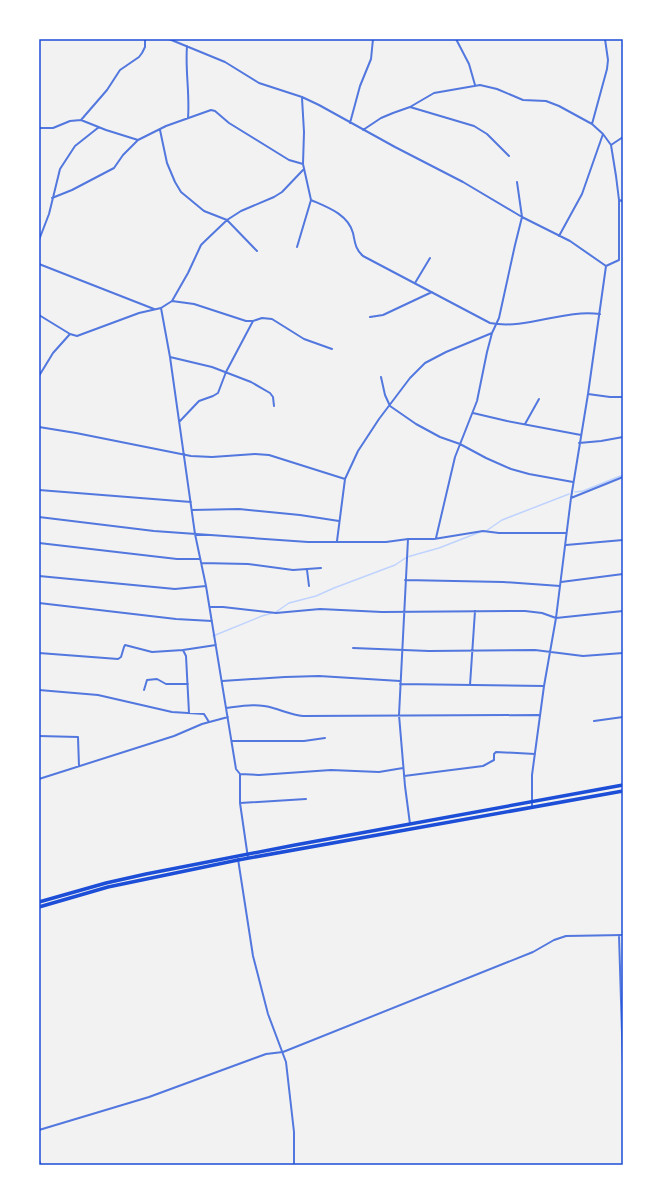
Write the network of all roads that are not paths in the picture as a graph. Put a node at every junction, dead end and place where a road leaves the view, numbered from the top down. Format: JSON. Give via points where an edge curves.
{"nodes":[{"id":1,"x":145,"y":39,"type":"edge"},
{"id":2,"x":169,"y":39,"type":"edge"},
{"id":3,"x":373,"y":39,"type":"edge"},
{"id":4,"x":456,"y":39,"type":"edge"},
{"id":5,"x":605,"y":39,"type":"edge"},
{"id":6,"x":187,"y":46,"type":"junction"},
{"id":7,"x":475,"y":85,"type":"junction"},
{"id":8,"x":302,"y":97,"type":"junction"},
{"id":9,"x":410,"y":107,"type":"junction"},
{"id":10,"x":188,"y":118,"type":"junction"},
{"id":11,"x":81,"y":120,"type":"junction"},
{"id":12,"x":350,"y":123,"type":"junction"},
{"id":13,"x":592,"y":124,"type":"junction"},
{"id":14,"x":99,"y":127,"type":"junction"},
{"id":15,"x":39,"y":128,"type":"edge"},
{"id":16,"x":160,"y":130,"type":"junction"},
{"id":17,"x":363,"y":130,"type":"junction"},
{"id":18,"x":603,"y":134,"type":"junction"},
{"id":19,"x":623,"y":137,"type":"edge"},
{"id":20,"x":138,"y":140,"type":"junction"},
{"id":21,"x":611,"y":145,"type":"junction"},
{"id":22,"x":509,"y":156,"type":"dead end"},
{"id":23,"x":302,"y":164,"type":"junction"},
{"id":24,"x":303,"y":170,"type":"junction"},
{"id":25,"x":517,"y":182,"type":"dead end"},
{"id":26,"x":52,"y":198,"type":"junction"},
{"id":27,"x":311,"y":200,"type":"junction"},
{"id":28,"x":619,"y":200,"type":"junction"},
{"id":29,"x":623,"y":201,"type":"edge"},
{"id":30,"x":522,"y":217,"type":"junction"},
{"id":31,"x":227,"y":220,"type":"junction"},
{"id":32,"x":559,"y":236,"type":"junction"},
{"id":33,"x":39,"y":240,"type":"edge"},
{"id":34,"x":297,"y":247,"type":"dead end"},
{"id":35,"x":257,"y":250,"type":"dead end"},
{"id":36,"x":430,"y":258,"type":"dead end"},
{"id":37,"x":619,"y":260,"type":"junction"},
{"id":38,"x":623,"y":261,"type":"edge"},
{"id":39,"x":39,"y":264,"type":"edge"},
{"id":40,"x":606,"y":266,"type":"junction"},
{"id":41,"x":415,"y":283,"type":"junction"},
{"id":42,"x":432,"y":292,"type":"junction"},
{"id":43,"x":172,"y":301,"type":"junction"},
{"id":44,"x":161,"y":308,"type":"junction"},
{"id":45,"x":155,"y":309,"type":"junction"},
{"id":46,"x":600,"y":314,"type":"junction"},
{"id":47,"x":39,"y":315,"type":"edge"},
{"id":48,"x":370,"y":317,"type":"dead end"},
{"id":49,"x":253,"y":321,"type":"junction"},
{"id":50,"x":496,"y":325,"type":"junction"},
{"id":51,"x":492,"y":333,"type":"junction"},
{"id":52,"x":70,"y":334,"type":"junction"},
{"id":53,"x":332,"y":348,"type":"dead end"},
{"id":54,"x":170,"y":357,"type":"junction"},
{"id":55,"x":226,"y":372,"type":"junction"},
{"id":56,"x":39,"y":376,"type":"edge"},
{"id":57,"x":381,"y":378,"type":"dead end"},
{"id":58,"x":588,"y":394,"type":"junction"},
{"id":59,"x":623,"y":397,"type":"edge"},
{"id":60,"x":539,"y":399,"type":"dead end"},
{"id":61,"x":274,"y":406,"type":"dead end"},
{"id":62,"x":390,"y":406,"type":"junction"},
{"id":63,"x":473,"y":413,"type":"junction"},
{"id":64,"x":179,"y":421,"type":"junction"},
{"id":65,"x":525,"y":424,"type":"junction"},
{"id":66,"x":39,"y":427,"type":"edge"},
{"id":67,"x":581,"y":435,"type":"junction"},
{"id":68,"x":623,"y":438,"type":"edge"},
{"id":69,"x":580,"y":443,"type":"junction"},
{"id":70,"x":460,"y":444,"type":"junction"},
{"id":71,"x":184,"y":455,"type":"junction"},
{"id":72,"x":623,"y":477,"type":"edge"},
{"id":73,"x":345,"y":479,"type":"junction"},
{"id":74,"x":573,"y":482,"type":"junction"},
{"id":75,"x":39,"y":490,"type":"edge"},
{"id":76,"x":571,"y":498,"type":"junction"},
{"id":77,"x":191,"y":502,"type":"junction"},
{"id":78,"x":192,"y":510,"type":"junction"},
{"id":79,"x":39,"y":517,"type":"edge"},
{"id":80,"x":339,"y":521,"type":"junction"},
{"id":81,"x":566,"y":533,"type":"junction"},
{"id":82,"x":195,"y":534,"type":"junction"},
{"id":83,"x":436,"y":538,"type":"junction"},
{"id":84,"x":408,"y":539,"type":"junction"},
{"id":85,"x":623,"y":540,"type":"edge"},
{"id":86,"x":337,"y":541,"type":"junction"},
{"id":87,"x":39,"y":543,"type":"edge"},
{"id":88,"x":566,"y":545,"type":"junction"},
{"id":89,"x":200,"y":559,"type":"junction"},
{"id":90,"x":201,"y":563,"type":"junction"},
{"id":91,"x":321,"y":568,"type":"dead end"},
{"id":92,"x":307,"y":569,"type":"junction"},
{"id":93,"x":623,"y":574,"type":"edge"},
{"id":94,"x":39,"y":576,"type":"edge"},
{"id":95,"x":405,"y":580,"type":"junction"},
{"id":96,"x":561,"y":582,"type":"junction"},
{"id":97,"x":206,"y":586,"type":"junction"},
{"id":98,"x":308,"y":586,"type":"dead end"},
{"id":99,"x":560,"y":586,"type":"junction"},
{"id":100,"x":39,"y":603,"type":"edge"},
{"id":101,"x":210,"y":607,"type":"junction"},
{"id":102,"x":475,"y":611,"type":"junction"},
{"id":103,"x":403,"y":612,"type":"junction"},
{"id":104,"x":623,"y":612,"type":"edge"},
{"id":105,"x":556,"y":618,"type":"junction"},
{"id":106,"x":212,"y":621,"type":"junction"},
{"id":107,"x":216,"y":645,"type":"junction"},
{"id":108,"x":353,"y":648,"type":"dead end"},
{"id":109,"x":183,"y":650,"type":"junction"},
{"id":110,"x":401,"y":651,"type":"junction"},
{"id":111,"x":472,"y":652,"type":"junction"},
{"id":112,"x":550,"y":652,"type":"junction"},
{"id":113,"x":39,"y":653,"type":"edge"},
{"id":114,"x":623,"y":653,"type":"edge"},
{"id":115,"x":222,"y":681,"type":"junction"},
{"id":116,"x":400,"y":682,"type":"junction"},
{"id":117,"x":188,"y":684,"type":"junction"},
{"id":118,"x":470,"y":685,"type":"junction"},
{"id":119,"x":544,"y":686,"type":"junction"},
{"id":120,"x":39,"y":690,"type":"edge"},
{"id":121,"x":144,"y":690,"type":"dead end"},
{"id":122,"x":226,"y":708,"type":"junction"},
{"id":123,"x":189,"y":713,"type":"junction"},
{"id":124,"x":399,"y":715,"type":"junction"},
{"id":125,"x":540,"y":715,"type":"junction"},
{"id":126,"x":228,"y":717,"type":"junction"},
{"id":127,"x":623,"y":717,"type":"edge"},
{"id":128,"x":594,"y":721,"type":"dead end"},
{"id":129,"x":209,"y":722,"type":"junction"},
{"id":130,"x":39,"y":736,"type":"edge"},
{"id":131,"x":325,"y":738,"type":"dead end"},
{"id":132,"x":232,"y":741,"type":"junction"},
{"id":133,"x":535,"y":754,"type":"junction"},
{"id":134,"x":79,"y":766,"type":"junction"},
{"id":135,"x":403,"y":768,"type":"junction"},
{"id":136,"x":240,"y":774,"type":"junction"},
{"id":137,"x":404,"y":776,"type":"junction"},
{"id":138,"x":39,"y":779,"type":"edge"},
{"id":139,"x":623,"y":785,"type":"edge"},
{"id":140,"x":623,"y":791,"type":"edge"},
{"id":141,"x":306,"y":799,"type":"dead end"},
{"id":142,"x":532,"y":802,"type":"junction"},
{"id":143,"x":240,"y":804,"type":"junction"},
{"id":144,"x":532,"y":807,"type":"junction"},
{"id":145,"x":410,"y":824,"type":"junction"},
{"id":146,"x":248,"y":856,"type":"junction"},
{"id":147,"x":238,"y":858,"type":"junction"},
{"id":148,"x":39,"y":902,"type":"edge"},
{"id":149,"x":39,"y":907,"type":"edge"},
{"id":150,"x":619,"y":935,"type":"junction"},
{"id":151,"x":623,"y":935,"type":"edge"},
{"id":152,"x":283,"y":1052,"type":"junction"},
{"id":153,"x":623,"y":1066,"type":"edge"},
{"id":154,"x":39,"y":1130,"type":"edge"},
{"id":155,"x":39,"y":1161,"type":"edge"},
{"id":156,"x":41,"y":1165,"type":"edge"},
{"id":157,"x":294,"y":1165,"type":"edge"}],
"edges":[{"from":1,"to":11,"type":"street","via":[[145,47],[139,57],[120,70],[107,90]]},
{"from":2,"to":6,"type":"street"},
{"from":3,"to":12,"type":"street","via":[[370,59]]},
{"from":4,"to":7,"type":"street","via":[[469,64]]},
{"from":5,"to":13,"type":"street","via":[[607,69]]},
{"from":6,"to":8,"type":"street","via":[[225,62],[259,83]]},
{"from":6,"to":10,"type":"street"},
{"from":7,"to":9,"type":"street","via":[[434,93]]},
{"from":7,"to":13,"type":"street","via":[[497,89],[523,100],[550,102]]},
{"from":8,"to":12,"type":"street"},
{"from":8,"to":23,"type":"street"},
{"from":9,"to":17,"type":"street","via":[[381,118]]},
{"from":9,"to":22,"type":"street","via":[[474,126]]},
{"from":10,"to":16,"type":"street"},
{"from":10,"to":23,"type":"street","via":[[214,110],[229,123],[278,154]]},
{"from":11,"to":14,"type":"street"},
{"from":11,"to":15,"type":"street","via":[[70,121],[53,128]]},
{"from":12,"to":17,"type":"street"},
{"from":13,"to":18,"type":"street"},
{"from":14,"to":20,"type":"street"},
{"from":14,"to":26,"type":"street","via":[[80,141],[60,168]]},
{"from":16,"to":20,"type":"street"},
{"from":16,"to":31,"type":"street","via":[[167,163],[178,187],[200,209]]},
{"from":17,"to":30,"type":"street","via":[[463,182]]},
{"from":18,"to":21,"type":"street"},
{"from":18,"to":32,"type":"street","via":[[582,194]]},
{"from":19,"to":21,"type":"street"},
{"from":20,"to":26,"type":"street","via":[[114,168]]},
{"from":21,"to":28,"type":"street"},
{"from":23,"to":24,"type":"street"},
{"from":24,"to":27,"type":"street"},
{"from":24,"to":31,"type":"street","via":[[274,197]]},
{"from":25,"to":30,"type":"street"},
{"from":26,"to":33,"type":"street"},
{"from":27,"to":34,"type":"street"},
{"from":27,"to":41,"type":"street","via":[[335,211],[348,222],[356,249],[363,256]]},
{"from":28,"to":29,"type":"street"},
{"from":28,"to":37,"type":"street"},
{"from":30,"to":32,"type":"street"},
{"from":30,"to":50,"type":"street"},
{"from":31,"to":35,"type":"street"},
{"from":31,"to":43,"type":"street","via":[[201,245]]},
{"from":32,"to":40,"type":"street"},
{"from":36,"to":41,"type":"street"},
{"from":37,"to":38,"type":"street"},
{"from":37,"to":40,"type":"street"},
{"from":39,"to":45,"type":"street"},
{"from":40,"to":46,"type":"street"},
{"from":41,"to":42,"type":"street"},
{"from":42,"to":48,"type":"street","via":[[383,315]]},
{"from":42,"to":50,"type":"street"},
{"from":43,"to":44,"type":"street"},
{"from":43,"to":49,"type":"street","via":[[194,304]]},
{"from":44,"to":45,"type":"street"},
{"from":44,"to":54,"type":"street"},
{"from":45,"to":52,"type":"street","via":[[77,336]]},
{"from":46,"to":50,"type":"street","via":[[574,314],[518,324]]},
{"from":46,"to":58,"type":"street"},
{"from":47,"to":52,"type":"street"},
{"from":49,"to":53,"type":"street","via":[[262,318],[272,319],[304,339]]},
{"from":49,"to":55,"type":"street"},
{"from":50,"to":51,"type":"street"},
{"from":51,"to":62,"type":"street","via":[[425,363],[410,378]]},
{"from":51,"to":63,"type":"street"},
{"from":52,"to":56,"type":"street","via":[[53,353]]},
{"from":54,"to":55,"type":"street"},
{"from":54,"to":64,"type":"street"},
{"from":55,"to":61,"type":"street","via":[[268,390],[273,397]]},
{"from":55,"to":64,"type":"street","via":[[218,393],[199,401]]},
{"from":57,"to":62,"type":"street"},
{"from":58,"to":59,"type":"street"},
{"from":58,"to":67,"type":"street"},
{"from":60,"to":65,"type":"street"},
{"from":62,"to":70,"type":"street","via":[[416,424]]},
{"from":62,"to":73,"type":"street","via":[[358,451]]},
{"from":63,"to":65,"type":"street"},
{"from":63,"to":70,"type":"street"},
{"from":64,"to":71,"type":"street"},
{"from":65,"to":67,"type":"street"},
{"from":66,"to":71,"type":"street"},
{"from":67,"to":69,"type":"street"},
{"from":68,"to":69,"type":"street"},
{"from":69,"to":74,"type":"street"},
{"from":70,"to":74,"type":"street","via":[[512,469]]},
{"from":70,"to":83,"type":"street","via":[[451,471]]},
{"from":71,"to":73,"type":"street","via":[[269,455]]},
{"from":71,"to":77,"type":"street"},
{"from":72,"to":76,"type":"street"},
{"from":73,"to":80,"type":"street"},
{"from":74,"to":76,"type":"street"},
{"from":75,"to":77,"type":"street"},
{"from":76,"to":81,"type":"street"},
{"from":77,"to":78,"type":"street"},
{"from":78,"to":80,"type":"street","via":[[240,509]]},
{"from":78,"to":82,"type":"street"},
{"from":79,"to":82,"type":"street"},
{"from":80,"to":86,"type":"street"},
{"from":81,"to":83,"type":"street","via":[[483,531]]},
{"from":81,"to":88,"type":"street"},
{"from":82,"to":86,"type":"street","via":[[308,542]]},
{"from":82,"to":89,"type":"street"},
{"from":83,"to":84,"type":"street"},
{"from":84,"to":86,"type":"street","via":[[386,542]]},
{"from":84,"to":95,"type":"street"},
{"from":85,"to":88,"type":"street"},
{"from":87,"to":89,"type":"street","via":[[177,559]]},
{"from":88,"to":96,"type":"street"},
{"from":89,"to":90,"type":"street"},
{"from":90,"to":92,"type":"street"},
{"from":90,"to":97,"type":"street"},
{"from":91,"to":92,"type":"street"},
{"from":92,"to":98,"type":"street"},
{"from":93,"to":96,"type":"street"},
{"from":94,"to":97,"type":"street","via":[[175,589]]},
{"from":95,"to":99,"type":"street"},
{"from":95,"to":103,"type":"street"},
{"from":96,"to":99,"type":"street"},
{"from":97,"to":101,"type":"street"},
{"from":99,"to":105,"type":"street"},
{"from":100,"to":106,"type":"street"},
{"from":101,"to":103,"type":"street","via":[[276,613],[320,609]]},
{"from":101,"to":106,"type":"street"},
{"from":102,"to":103,"type":"street"},
{"from":102,"to":105,"type":"street","via":[[536,612]]},
{"from":102,"to":111,"type":"street"},
{"from":103,"to":110,"type":"street"},
{"from":104,"to":105,"type":"street"},
{"from":105,"to":112,"type":"street"},
{"from":106,"to":107,"type":"street"},
{"from":107,"to":109,"type":"street"},
{"from":107,"to":115,"type":"street"},
{"from":108,"to":110,"type":"street"},
{"from":109,"to":113,"type":"street","via":[[152,652],[127,645],[118,659]]},
{"from":109,"to":117,"type":"street","via":[[186,656]]},
{"from":110,"to":111,"type":"street"},
{"from":110,"to":116,"type":"street"},
{"from":111,"to":112,"type":"street"},
{"from":111,"to":118,"type":"street"},
{"from":112,"to":114,"type":"street","via":[[583,656]]},
{"from":112,"to":119,"type":"street"},
{"from":115,"to":116,"type":"street","via":[[304,676]]},
{"from":115,"to":122,"type":"street"},
{"from":116,"to":118,"type":"street"},
{"from":116,"to":124,"type":"street"},
{"from":117,"to":121,"type":"street","via":[[166,684],[157,679],[147,680]]},
{"from":117,"to":123,"type":"street"},
{"from":118,"to":119,"type":"street"},
{"from":119,"to":125,"type":"street"},
{"from":120,"to":123,"type":"street","via":[[98,695],[156,709]]},
{"from":122,"to":124,"type":"street","via":[[262,706],[303,716]]},
{"from":122,"to":126,"type":"street"},
{"from":123,"to":129,"type":"street","via":[[204,714]]},
{"from":124,"to":125,"type":"street"},
{"from":124,"to":135,"type":"street"},
{"from":125,"to":133,"type":"street"},
{"from":126,"to":129,"type":"street"},
{"from":126,"to":132,"type":"street"},
{"from":127,"to":128,"type":"street"},
{"from":129,"to":134,"type":"street","via":[[174,736]]},
{"from":130,"to":134,"type":"street","via":[[78,737]]},
{"from":131,"to":132,"type":"street","via":[[292,742]]},
{"from":132,"to":136,"type":"street","via":[[236,769]]},
{"from":133,"to":137,"type":"street","via":[[496,752],[494,760],[483,766]]},
{"from":133,"to":142,"type":"street"},
{"from":134,"to":138,"type":"street"},
{"from":135,"to":136,"type":"street","via":[[379,772],[331,770]]},
{"from":135,"to":137,"type":"street"},
{"from":136,"to":143,"type":"street"},
{"from":137,"to":145,"type":"street"},
{"from":139,"to":142,"type":"main road"},
{"from":140,"to":144,"type":"main road"},
{"from":141,"to":143,"type":"street"},
{"from":142,"to":144,"type":"street"},
{"from":142,"to":145,"type":"main road"},
{"from":143,"to":146,"type":"street"},
{"from":144,"to":146,"type":"main road"},
{"from":145,"to":146,"type":"main road"},
{"from":146,"to":147,"type":"main road"},
{"from":147,"to":148,"type":"main road","via":[[135,876]]},
{"from":147,"to":149,"type":"main road","via":[[108,887]]},
{"from":147,"to":152,"type":"street","via":[[254,956],[268,1014]]},
{"from":150,"to":151,"type":"street"},
{"from":150,"to":152,"type":"street","via":[[566,936],[533,952]]},
{"from":150,"to":153,"type":"street"},
{"from":152,"to":154,"type":"street","via":[[266,1054],[149,1097]]},
{"from":152,"to":157,"type":"street","via":[[292,1111]]},
{"from":155,"to":156,"type":"street"}]}
